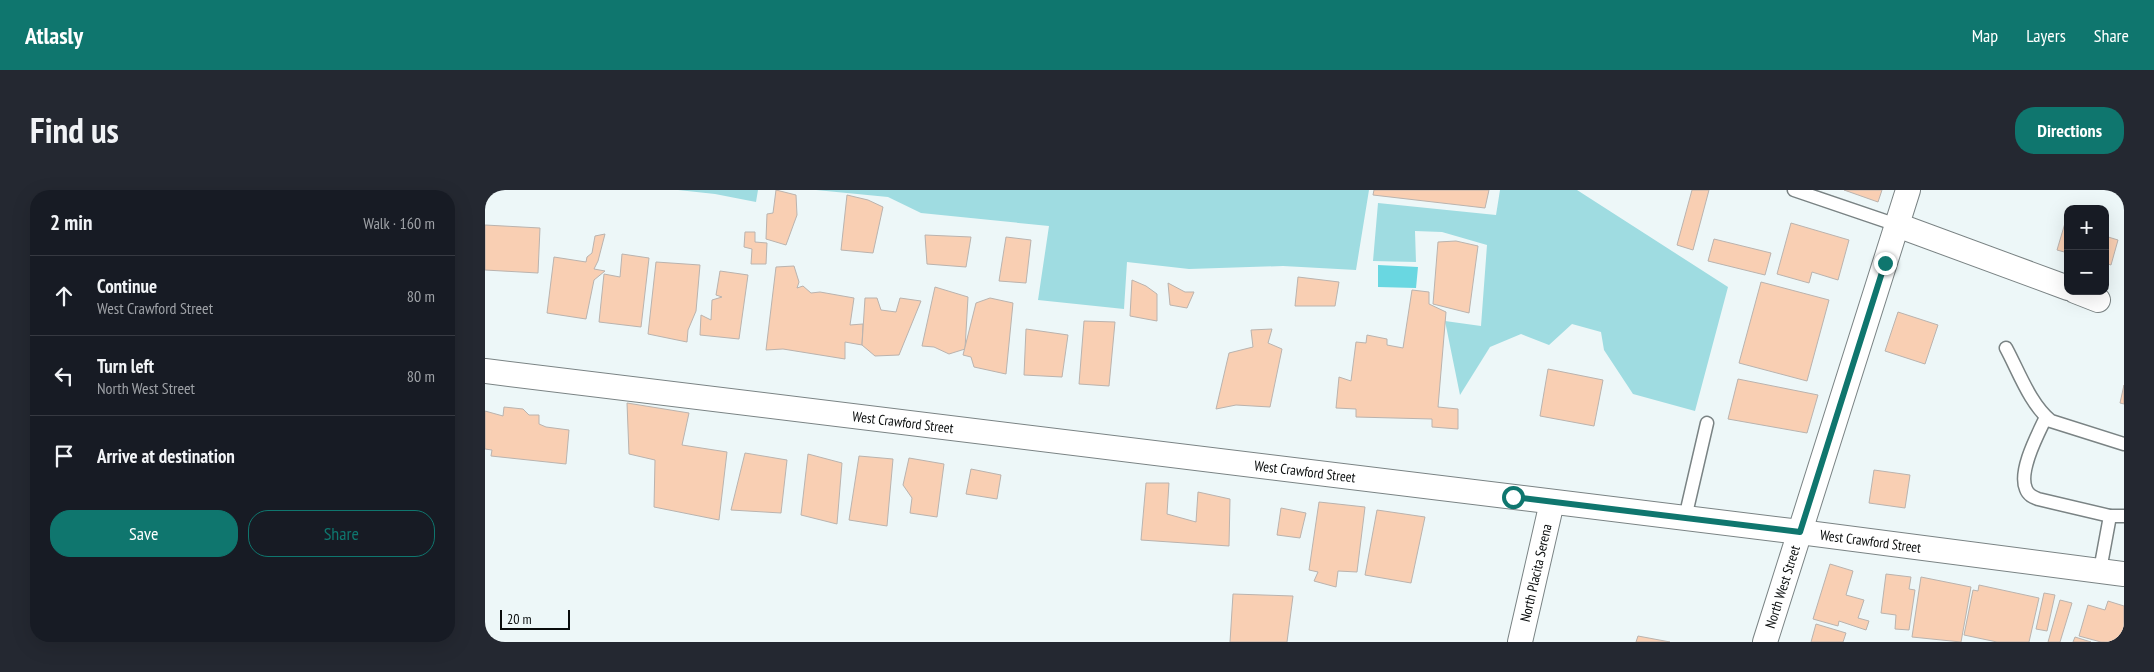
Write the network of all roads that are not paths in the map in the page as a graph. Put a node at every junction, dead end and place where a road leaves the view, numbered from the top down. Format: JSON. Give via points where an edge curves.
{"nodes":[{"id":1,"x":1794,"y":190,"type":"edge"},
{"id":2,"x":1908,"y":190,"type":"edge"},
{"id":3,"x":1897,"y":225,"type":"junction"},
{"id":4,"x":2064,"y":287,"type":"edge"},
{"id":5,"x":2085,"y":295,"type":"edge"},
{"id":6,"x":2098,"y":300,"type":"dead end"},
{"id":7,"x":2007,"y":348,"type":"dead end"},
{"id":8,"x":485,"y":371,"type":"edge"},
{"id":9,"x":2046,"y":417,"type":"junction"},
{"id":10,"x":1707,"y":423,"type":"dead end"},
{"id":11,"x":2124,"y":444,"type":"edge"},
{"id":12,"x":1553,"y":502,"type":"junction"},
{"id":13,"x":2110,"y":516,"type":"junction"},
{"id":14,"x":2124,"y":516,"type":"edge"},
{"id":15,"x":1685,"y":518,"type":"junction"},
{"id":16,"x":1800,"y":532,"type":"junction"},
{"id":17,"x":2100,"y":570,"type":"junction"},
{"id":18,"x":2124,"y":574,"type":"edge"},
{"id":19,"x":1520,"y":642,"type":"edge"},
{"id":20,"x":1765,"y":642,"type":"edge"}],
"edges":[{"from":1,"to":3,"type":"lane"},
{"from":2,"to":3,"type":"street","name":"North West Street"},
{"from":3,"to":4,"type":"street"},
{"from":3,"to":16,"type":"street","name":"North West Street"},
{"from":5,"to":6,"type":"street"},
{"from":7,"to":9,"type":"lane"},
{"from":8,"to":12,"type":"street","name":"West Crawford Street"},
{"from":9,"to":11,"type":"lane"},
{"from":9,"to":13,"type":"lane","via":[[2030,454],[2025,474],[2026,489],[2038,499]]},
{"from":10,"to":15,"type":"lane"},
{"from":12,"to":15,"type":"street","name":"West Crawford Street"},
{"from":12,"to":19,"type":"street","name":"North Placita Serena"},
{"from":13,"to":14,"type":"lane"},
{"from":13,"to":17,"type":"lane"},
{"from":15,"to":16,"type":"street","name":"West Crawford Street"},
{"from":16,"to":17,"type":"street","name":"West Crawford Street"},
{"from":16,"to":20,"type":"street","name":"North West Street"},
{"from":17,"to":18,"type":"street","name":"West Crawford Street"}]}
